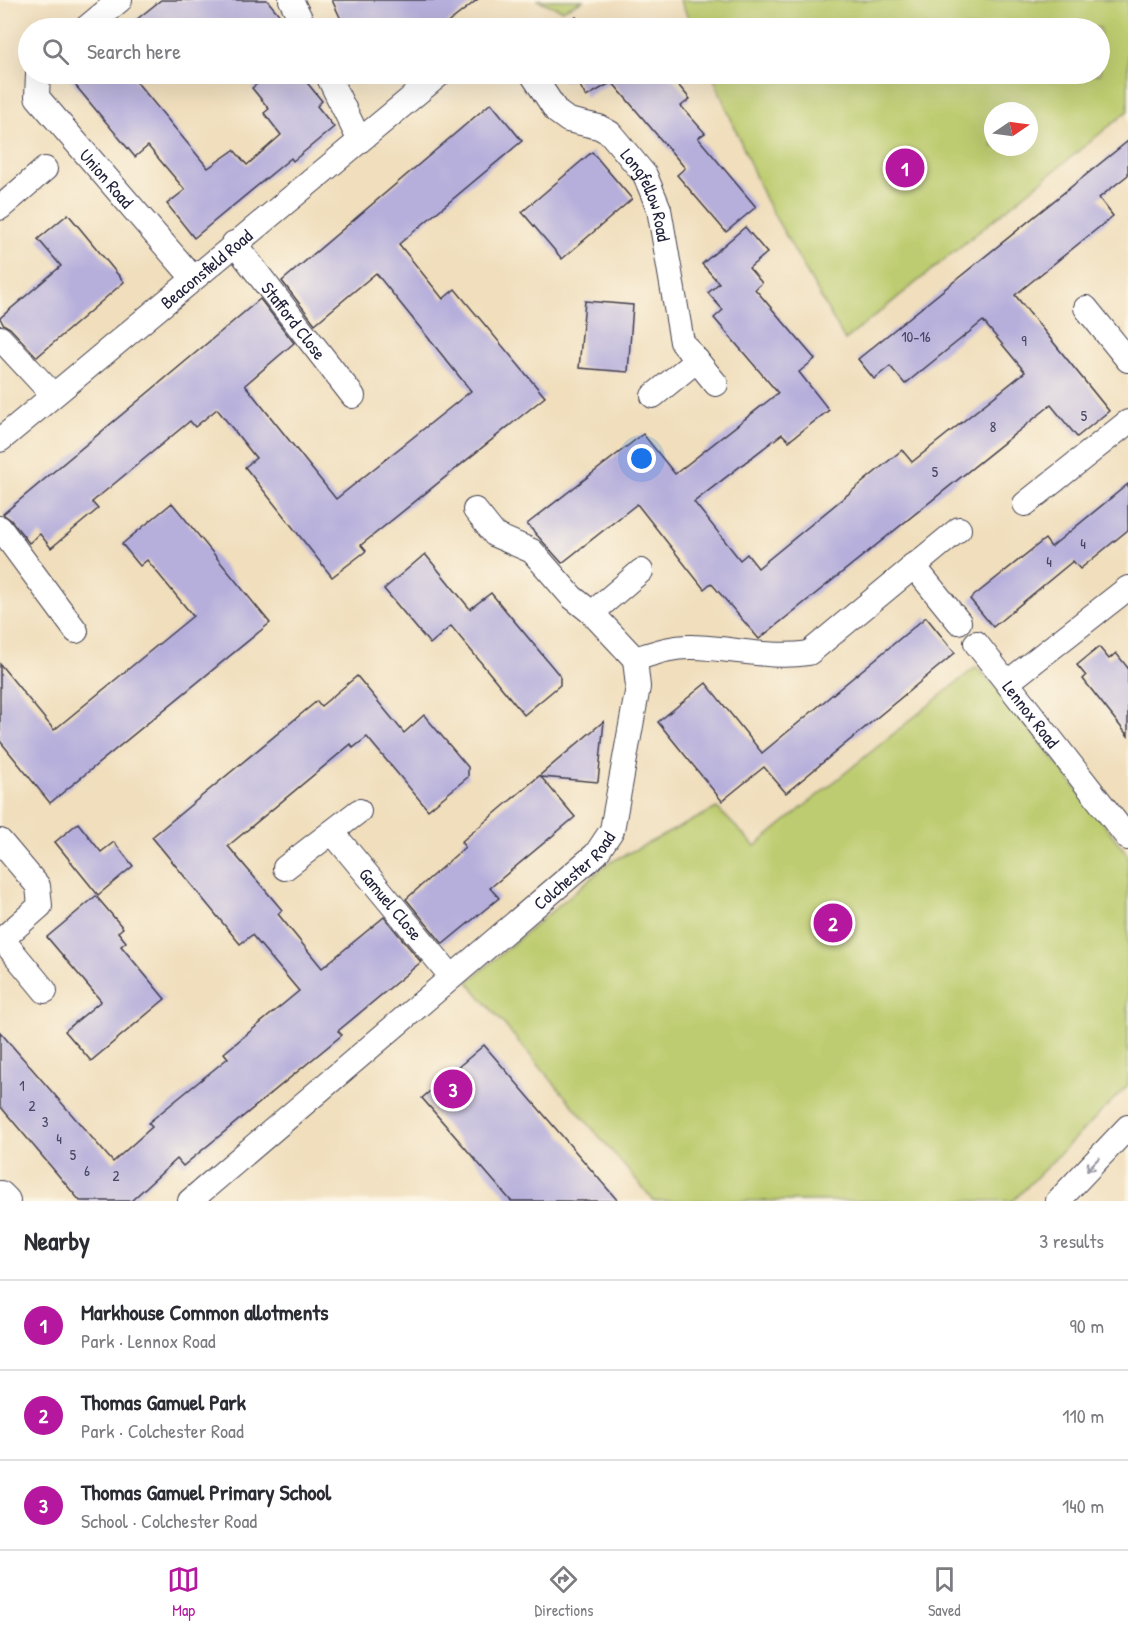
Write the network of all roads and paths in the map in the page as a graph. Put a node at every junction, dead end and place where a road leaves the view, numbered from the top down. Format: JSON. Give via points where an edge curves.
{"nodes":[{"id":1,"x":120,"y":0,"type":"edge"},
{"id":2,"x":291,"y":0,"type":"edge"},
{"id":3,"x":98,"y":18,"type":"edge"},
{"id":4,"x":300,"y":18,"type":"edge"},
{"id":5,"x":38,"y":84,"type":"edge"},
{"id":6,"x":332,"y":84,"type":"edge"},
{"id":7,"x":428,"y":84,"type":"edge"},
{"id":8,"x":539,"y":84,"type":"edge"},
{"id":9,"x":359,"y":139,"type":"junction"},
{"id":10,"x":45,"y":169,"type":"dead end"},
{"id":11,"x":0,"y":208,"type":"edge"},
{"id":12,"x":234,"y":243,"type":"junction"},
{"id":13,"x":193,"y":278,"type":"junction"},
{"id":14,"x":1086,"y":308,"type":"dead end"},
{"id":15,"x":0,"y":338,"type":"edge"},
{"id":16,"x":697,"y":360,"type":"junction"},
{"id":17,"x":1128,"y":360,"type":"edge"},
{"id":18,"x":716,"y":384,"type":"dead end"},
{"id":19,"x":53,"y":395,"type":"junction"},
{"id":20,"x":353,"y":396,"type":"dead end"},
{"id":21,"x":653,"y":396,"type":"dead end"},
{"id":22,"x":1128,"y":422,"type":"edge"},
{"id":23,"x":0,"y":440,"type":"edge"},
{"id":24,"x":1025,"y":504,"type":"dead end"},
{"id":25,"x":475,"y":510,"type":"dead end"},
{"id":26,"x":0,"y":528,"type":"edge"},
{"id":27,"x":959,"y":529,"type":"dead end"},
{"id":28,"x":914,"y":565,"type":"junction"},
{"id":29,"x":641,"y":571,"type":"dead end"},
{"id":30,"x":1127,"y":590,"type":"edge"},
{"id":31,"x":592,"y":613,"type":"junction"},
{"id":32,"x":959,"y":622,"type":"dead end"},
{"id":33,"x":76,"y":631,"type":"dead end"},
{"id":34,"x":976,"y":643,"type":"dead end"},
{"id":35,"x":635,"y":659,"type":"junction"},
{"id":36,"x":1008,"y":682,"type":"junction"},
{"id":37,"x":358,"y":811,"type":"dead end"},
{"id":38,"x":332,"y":832,"type":"junction"},
{"id":39,"x":1128,"y":838,"type":"edge"},
{"id":40,"x":0,"y":841,"type":"edge"},
{"id":41,"x":285,"y":868,"type":"dead end"},
{"id":42,"x":1,"y":940,"type":"edge"},
{"id":43,"x":451,"y":976,"type":"junction"},
{"id":44,"x":45,"y":991,"type":"dead end"},
{"id":45,"x":1128,"y":1127,"type":"edge"},
{"id":46,"x":0,"y":1196,"type":"edge"},
{"id":47,"x":5,"y":1201,"type":"edge"},
{"id":48,"x":190,"y":1201,"type":"edge"},
{"id":49,"x":1058,"y":1201,"type":"edge"}],
"edges":[{"from":1,"to":3,"type":"street"},
{"from":2,"to":4,"type":"street"},
{"from":5,"to":13,"type":"street","name":"Union Road","via":[[37,97]]},
{"from":6,"to":9,"type":"street"},
{"from":7,"to":9,"type":"street"},
{"from":8,"to":16,"type":"street","name":"Longfellow Road","via":[[557,112],[568,120],[599,127],[610,134],[645,174],[659,209],[682,342]]},
{"from":9,"to":12,"type":"street","name":"Beaconsfield Road"},
{"from":10,"to":11,"type":"street"},
{"from":12,"to":13,"type":"street","name":"Beaconsfield Road"},
{"from":12,"to":20,"type":"street","name":"Stafford Close"},
{"from":13,"to":19,"type":"street","name":"Beaconsfield Road"},
{"from":14,"to":17,"type":"street"},
{"from":15,"to":19,"type":"street"},
{"from":16,"to":18,"type":"street","name":"Longfellow Road"},
{"from":16,"to":21,"type":"street"},
{"from":19,"to":23,"type":"street","name":"Beaconsfield Road"},
{"from":22,"to":24,"type":"street"},
{"from":25,"to":31,"type":"street","via":[[495,535],[532,551],[572,597]]},
{"from":26,"to":33,"type":"street"},
{"from":27,"to":28,"type":"street"},
{"from":28,"to":32,"type":"street"},
{"from":28,"to":35,"type":"street","via":[[809,653],[791,656],[692,647],[663,650]]},
{"from":29,"to":31,"type":"street"},
{"from":30,"to":36,"type":"street","name":"Lennox Road"},
{"from":31,"to":35,"type":"street"},
{"from":34,"to":36,"type":"street"},
{"from":35,"to":43,"type":"street","name":"Colchester Road","via":[[638,687],[612,830],[596,854]]},
{"from":36,"to":39,"type":"street","name":"Lennox Road"},
{"from":37,"to":38,"type":"street"},
{"from":38,"to":41,"type":"street"},
{"from":38,"to":43,"type":"street","name":"Gamuel Close"},
{"from":40,"to":42,"type":"street","via":[[38,886],[40,906]]},
{"from":42,"to":44,"type":"street"},
{"from":43,"to":48,"type":"street","name":"Colchester Road"},
{"from":45,"to":49,"type":"street","one_way":true},
{"from":46,"to":47,"type":"street"}]}
